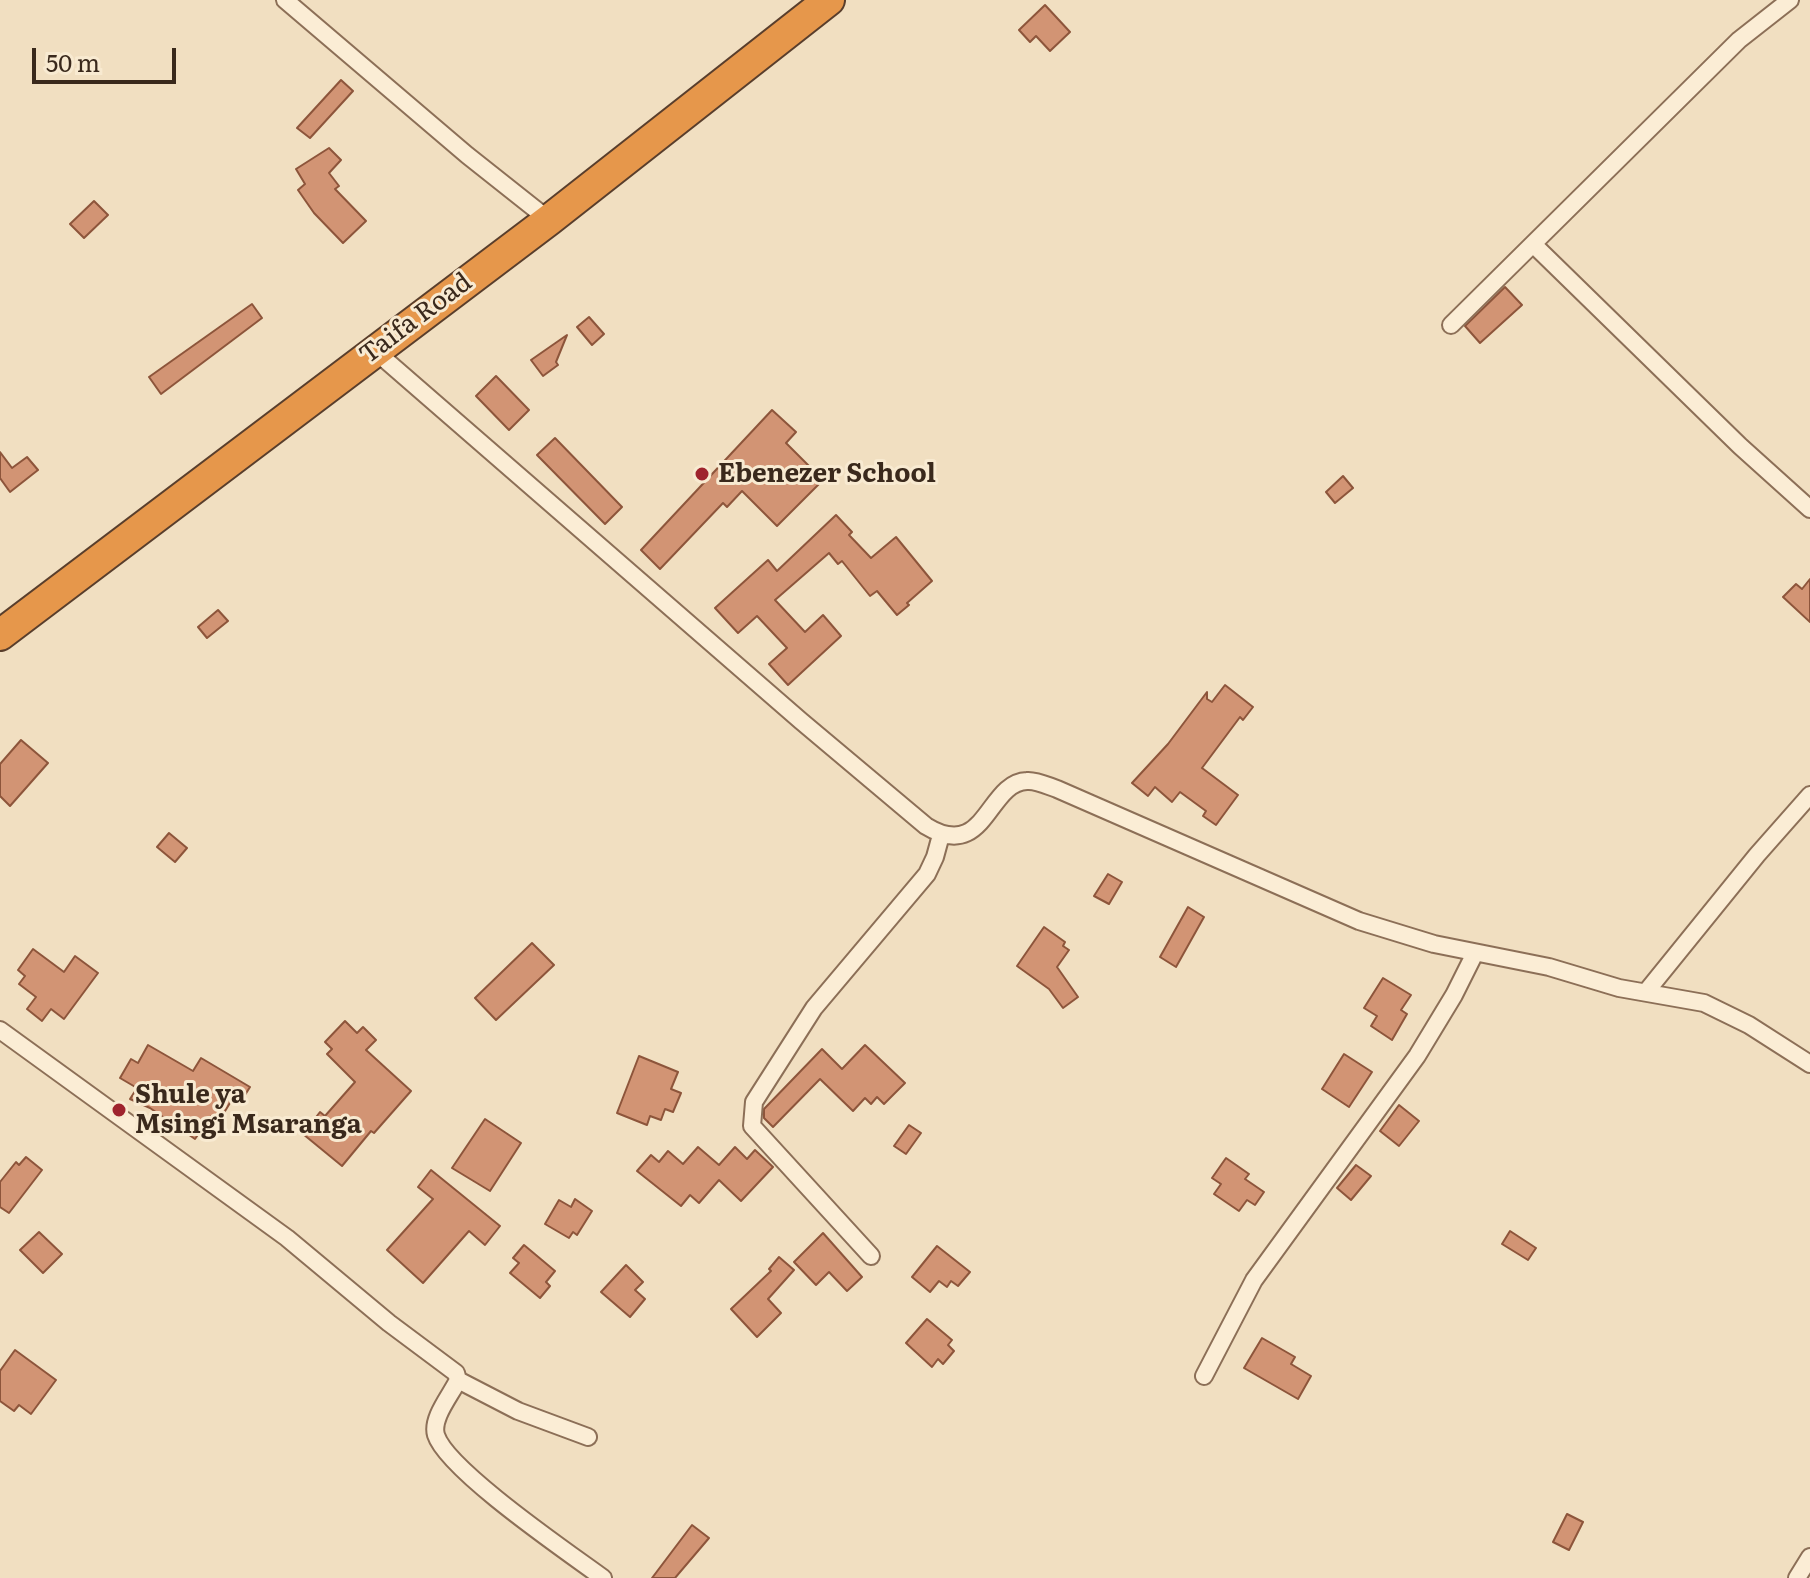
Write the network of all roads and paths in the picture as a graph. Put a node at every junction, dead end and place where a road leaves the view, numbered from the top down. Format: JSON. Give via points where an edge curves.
{"nodes":[{"id":1,"x":285,"y":0,"type":"edge"},
{"id":2,"x":829,"y":0,"type":"edge"},
{"id":3,"x":1790,"y":0,"type":"edge"},
{"id":4,"x":549,"y":220,"type":"junction"},
{"id":5,"x":1534,"y":245,"type":"junction"},
{"id":6,"x":1451,"y":325,"type":"dead end"},
{"id":7,"x":374,"y":350,"type":"junction"},
{"id":8,"x":1810,"y":509,"type":"edge"},
{"id":9,"x":0,"y":635,"type":"edge"},
{"id":10,"x":1810,"y":795,"type":"edge"},
{"id":11,"x":941,"y":835,"type":"junction"},
{"id":12,"x":1475,"y":953,"type":"junction"},
{"id":13,"x":1646,"y":992,"type":"junction"},
{"id":14,"x":0,"y":1030,"type":"edge"},
{"id":15,"x":1809,"y":1062,"type":"edge"},
{"id":16,"x":871,"y":1256,"type":"dead end"},
{"id":17,"x":1204,"y":1376,"type":"dead end"},
{"id":18,"x":458,"y":1380,"type":"junction"},
{"id":19,"x":588,"y":1437,"type":"dead end"},
{"id":20,"x":1810,"y":1557,"type":"edge"},
{"id":21,"x":603,"y":1578,"type":"edge"},
{"id":22,"x":1797,"y":1578,"type":"edge"}],
"edges":[{"from":1,"to":4,"type":"street"},
{"from":2,"to":4,"type":"highway","name":"Taifa Road"},
{"from":3,"to":5,"type":"street","via":[[1739,40]]},
{"from":4,"to":7,"type":"highway","name":"Taifa Road"},
{"from":5,"to":6,"type":"street"},
{"from":5,"to":8,"type":"street"},
{"from":7,"to":9,"type":"highway","name":"Taifa Road"},
{"from":7,"to":11,"type":"street","via":[[801,721]]},
{"from":10,"to":13,"type":"street"},
{"from":11,"to":12,"type":"street","via":[[955,838],[979,824],[1010,787],[1026,781],[1057,789],[1359,921]]},
{"from":11,"to":16,"type":"street","via":[[927,874],[814,1008],[754,1102],[752,1126]]},
{"from":12,"to":13,"type":"street"},
{"from":12,"to":17,"type":"street","via":[[1417,1056],[1254,1280]]},
{"from":13,"to":15,"type":"street","via":[[1725,1011]]},
{"from":14,"to":18,"type":"street","via":[[287,1238],[444,1363]]},
{"from":18,"to":19,"type":"street","via":[[518,1411]]},
{"from":18,"to":21,"type":"street","via":[[437,1420],[435,1434],[447,1454]]},
{"from":20,"to":22,"type":"street"}]}
